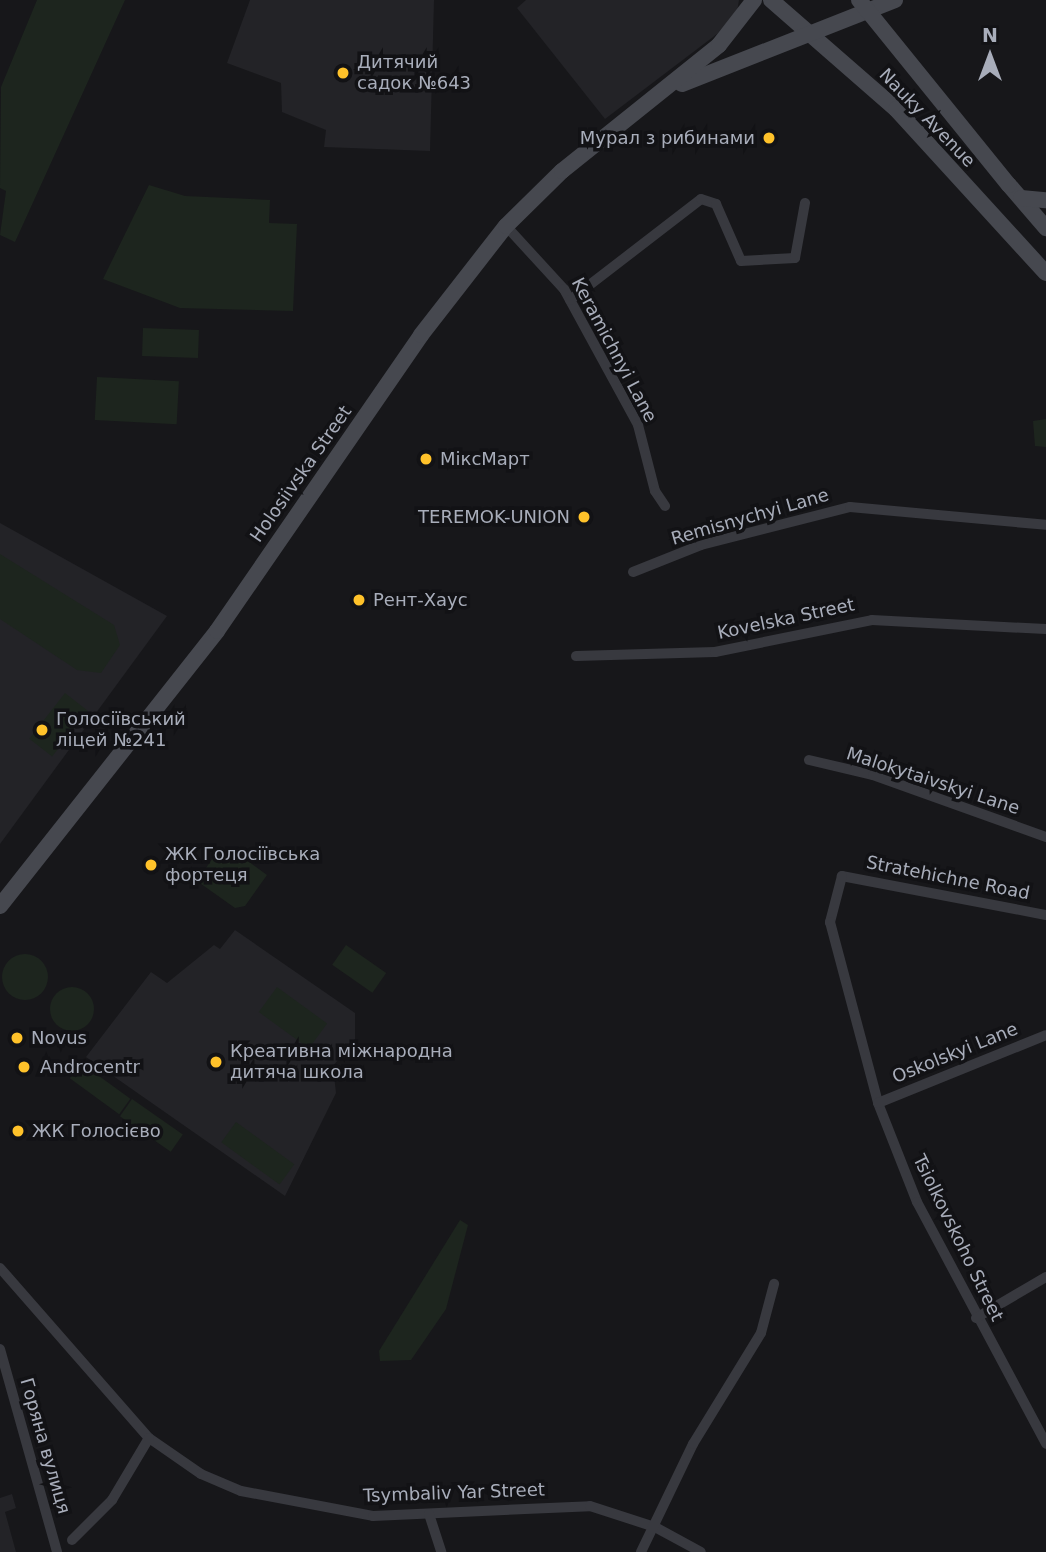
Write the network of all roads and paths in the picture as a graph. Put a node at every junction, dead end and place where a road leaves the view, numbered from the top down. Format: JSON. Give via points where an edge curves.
{"nodes":[{"id":1,"x":754,"y":0,"type":"edge"},
{"id":2,"x":771,"y":0,"type":"edge"},
{"id":3,"x":859,"y":0,"type":"edge"},
{"id":4,"x":895,"y":0,"type":"edge"},
{"id":5,"x":807,"y":32,"type":"junction"},
{"id":6,"x":663,"y":92,"type":"junction"},
{"id":7,"x":1021,"y":198,"type":"junction"},
{"id":8,"x":1046,"y":200,"type":"edge"},
{"id":9,"x":805,"y":203,"type":"dead end"},
{"id":10,"x":506,"y":226,"type":"junction"},
{"id":11,"x":1046,"y":228,"type":"edge"},
{"id":12,"x":1046,"y":273,"type":"edge"},
{"id":13,"x":569,"y":299,"type":"junction"},
{"id":14,"x":665,"y":506,"type":"dead end"},
{"id":15,"x":1046,"y":525,"type":"edge"},
{"id":16,"x":633,"y":572,"type":"dead end"},
{"id":17,"x":1046,"y":629,"type":"edge"},
{"id":18,"x":576,"y":656,"type":"dead end"},
{"id":19,"x":809,"y":760,"type":"dead end"},
{"id":20,"x":1046,"y":837,"type":"edge"},
{"id":21,"x":842,"y":876,"type":"joint"},
{"id":22,"x":0,"y":906,"type":"edge"},
{"id":23,"x":1046,"y":915,"type":"edge"},
{"id":24,"x":1046,"y":1035,"type":"edge"},
{"id":25,"x":878,"y":1104,"type":"junction"},
{"id":26,"x":0,"y":1268,"type":"edge"},
{"id":27,"x":1046,"y":1277,"type":"edge"},
{"id":28,"x":774,"y":1284,"type":"dead end"},
{"id":29,"x":976,"y":1318,"type":"junction"},
{"id":30,"x":0,"y":1349,"type":"edge"},
{"id":31,"x":149,"y":1438,"type":"junction"},
{"id":32,"x":1046,"y":1444,"type":"edge"},
{"id":33,"x":429,"y":1514,"type":"junction"},
{"id":34,"x":655,"y":1527,"type":"junction"},
{"id":35,"x":72,"y":1540,"type":"dead end"},
{"id":36,"x":57,"y":1552,"type":"edge"},
{"id":37,"x":441,"y":1552,"type":"edge"},
{"id":38,"x":642,"y":1552,"type":"edge"},
{"id":39,"x":701,"y":1552,"type":"edge"}],
"edges":[{"from":1,"to":6,"type":"main road","name":"Holosiivska Street","via":[[719,44]]},
{"from":2,"to":5,"type":"main road","name":"Nauky Avenue"},
{"from":3,"to":7,"type":"main road","name":"Nauky Avenue","bridge":true},
{"from":4,"to":5,"type":"main road","name":"Holosiivska Street"},
{"from":5,"to":6,"type":"main road","name":"Holosiivska Street"},
{"from":5,"to":12,"type":"main road","name":"Nauky Avenue","via":[[896,109]]},
{"from":6,"to":10,"type":"main road","name":"Holosiivska Street","via":[[562,172]]},
{"from":7,"to":8,"type":"main road"},
{"from":7,"to":11,"type":"main road","name":"Nauky Avenue"},
{"from":9,"to":13,"type":"street","via":[[795,258],[741,261],[716,204],[701,200]]},
{"from":10,"to":13,"type":"street","name":"Keramichnyi Lane"},
{"from":10,"to":22,"type":"main road","name":"Holosiivska Street","via":[[421,335],[217,631]]},
{"from":13,"to":14,"type":"street","name":"Keramichnyi Lane","via":[[638,425],[655,491]]},
{"from":15,"to":16,"type":"street","name":"Remisnychyi Lane","via":[[850,507],[701,545]]},
{"from":17,"to":18,"type":"street","name":"Kovelska Street","via":[[872,620],[715,652]]},
{"from":19,"to":20,"type":"street","name":"Malokytaivskyi Lane","via":[[873,775]]},
{"from":21,"to":23,"type":"street","name":"Stratehichne Road"},
{"from":21,"to":25,"type":"street","name":"Tsiolkovskoho Street","via":[[831,908],[833,947]]},
{"from":24,"to":25,"type":"street","name":"Oskolskyi Lane"},
{"from":25,"to":29,"type":"street","name":"Tsiolkovskoho Street","via":[[917,1202]]},
{"from":26,"to":31,"type":"street","name":"Tsymbaliv Yar Street"},
{"from":27,"to":29,"type":"street"},
{"from":28,"to":34,"type":"street","via":[[761,1333],[693,1444]]},
{"from":29,"to":32,"type":"street","name":"Tsiolkovskoho Street"},
{"from":30,"to":36,"type":"street","name":"Горяна вулиця"},
{"from":31,"to":33,"type":"street","name":"Tsymbaliv Yar Street","via":[[201,1474],[295,1506],[373,1516]]},
{"from":31,"to":35,"type":"street","via":[[112,1500]]},
{"from":33,"to":34,"type":"street","name":"Tsymbaliv Yar Street","via":[[590,1506]]},
{"from":33,"to":37,"type":"street"},
{"from":34,"to":38,"type":"street"},
{"from":34,"to":39,"type":"street","name":"Tsymbaliv Yar Street"}]}
